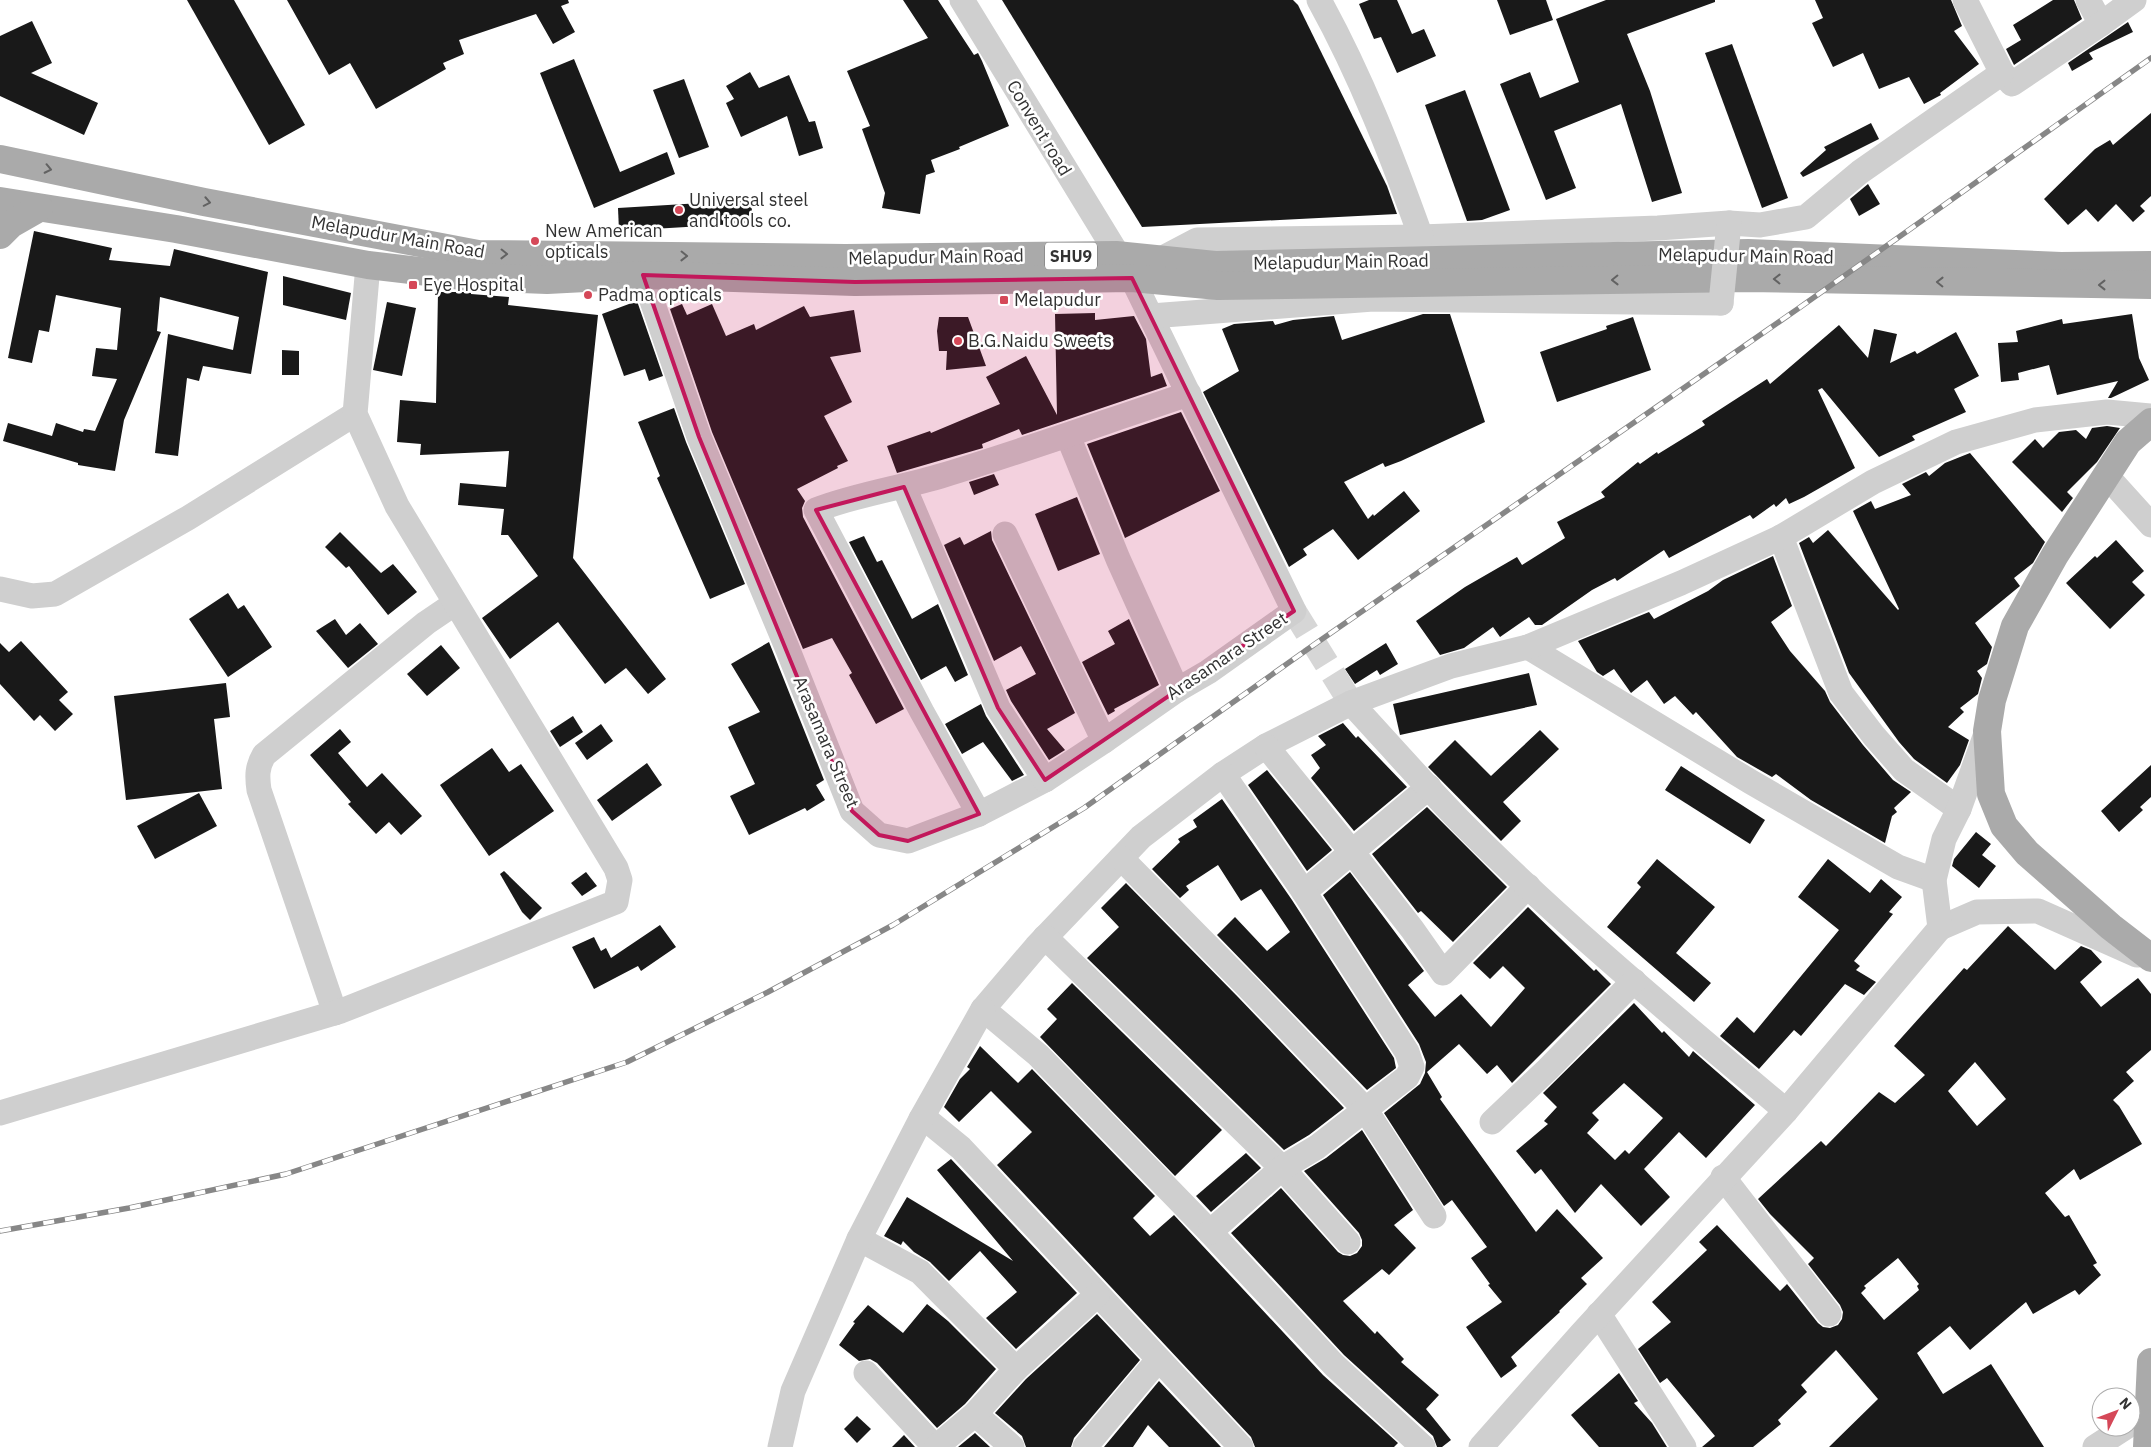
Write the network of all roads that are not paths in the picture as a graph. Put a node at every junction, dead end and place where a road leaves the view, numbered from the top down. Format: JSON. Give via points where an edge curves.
{"nodes":[{"id":1,"x":962,"y":0,"type":"edge"},
{"id":2,"x":1319,"y":0,"type":"edge"},
{"id":3,"x":1965,"y":0,"type":"edge"},
{"id":4,"x":2088,"y":0,"type":"edge"},
{"id":5,"x":2134,"y":0,"type":"edge"},
{"id":6,"x":2102,"y":24,"type":"junction"},
{"id":7,"x":2002,"y":73,"type":"junction"},
{"id":8,"x":0,"y":159,"type":"edge"},
{"id":9,"x":0,"y":201,"type":"edge"},
{"id":10,"x":39,"y":208,"type":"junction"},
{"id":11,"x":1729,"y":223,"type":"junction"},
{"id":12,"x":0,"y":235,"type":"edge"},
{"id":13,"x":1421,"y":237,"type":"junction"},
{"id":14,"x":1116,"y":255,"type":"junction"},
{"id":15,"x":1159,"y":260,"type":"junction"},
{"id":16,"x":368,"y":265,"type":"junction"},
{"id":17,"x":2151,"y":265,"type":"edge"},
{"id":18,"x":643,"y":275,"type":"junction"},
{"id":19,"x":1132,"y":278,"type":"junction"},
{"id":20,"x":2151,"y":285,"type":"edge"},
{"id":21,"x":1151,"y":316,"type":"junction"},
{"id":22,"x":1188,"y":394,"type":"junction"},
{"id":23,"x":355,"y":414,"type":"junction"},
{"id":24,"x":2151,"y":416,"type":"edge"},
{"id":25,"x":2151,"y":422,"type":"edge"},
{"id":26,"x":1068,"y":436,"type":"junction"},
{"id":27,"x":2106,"y":475,"type":"junction"},
{"id":28,"x":904,"y":487,"type":"junction"},
{"id":29,"x":2151,"y":526,"type":"edge"},
{"id":30,"x":1004,"y":534,"type":"dead end"},
{"id":31,"x":1781,"y":537,"type":"junction"},
{"id":32,"x":0,"y":589,"type":"edge"},
{"id":33,"x":454,"y":604,"type":"junction"},
{"id":34,"x":1294,"y":611,"type":"joint"},
{"id":35,"x":1528,"y":646,"type":"junction"},
{"id":36,"x":1177,"y":690,"type":"junction"},
{"id":37,"x":1351,"y":703,"type":"junction"},
{"id":38,"x":1987,"y":731,"type":"junction"},
{"id":39,"x":1104,"y":742,"type":"junction"},
{"id":40,"x":1266,"y":746,"type":"junction"},
{"id":41,"x":1224,"y":774,"type":"junction"},
{"id":42,"x":1046,"y":780,"type":"junction"},
{"id":43,"x":1429,"y":787,"type":"junction"},
{"id":44,"x":1959,"y":809,"type":"junction"},
{"id":45,"x":979,"y":814,"type":"junction"},
{"id":46,"x":1352,"y":852,"type":"junction"},
{"id":47,"x":1121,"y":858,"type":"junction"},
{"id":48,"x":1934,"y":880,"type":"junction"},
{"id":49,"x":1528,"y":886,"type":"junction"},
{"id":50,"x":1304,"y":892,"type":"junction"},
{"id":51,"x":1940,"y":928,"type":"junction"},
{"id":52,"x":1045,"y":937,"type":"junction"},
{"id":53,"x":2151,"y":959,"type":"edge"},
{"id":54,"x":1634,"y":981,"type":"junction"},
{"id":55,"x":983,"y":1009,"type":"junction"},
{"id":56,"x":335,"y":1013,"type":"junction"},
{"id":57,"x":1365,"y":1109,"type":"junction"},
{"id":58,"x":1786,"y":1111,"type":"junction"},
{"id":59,"x":0,"y":1113,"type":"edge"},
{"id":60,"x":921,"y":1119,"type":"junction"},
{"id":61,"x":1492,"y":1122,"type":"dead end"},
{"id":62,"x":1282,"y":1168,"type":"junction"},
{"id":63,"x":1723,"y":1177,"type":"junction"},
{"id":64,"x":1434,"y":1216,"type":"dead end"},
{"id":65,"x":1210,"y":1232,"type":"junction"},
{"id":66,"x":859,"y":1239,"type":"junction"},
{"id":67,"x":1348,"y":1242,"type":"dead end"},
{"id":68,"x":1097,"y":1295,"type":"junction"},
{"id":69,"x":1599,"y":1314,"type":"junction"},
{"id":70,"x":1829,"y":1314,"type":"dead end"},
{"id":71,"x":1158,"y":1360,"type":"junction"},
{"id":72,"x":2151,"y":1362,"type":"edge"},
{"id":73,"x":1016,"y":1369,"type":"junction"},
{"id":74,"x":866,"y":1373,"type":"dead end"},
{"id":75,"x":2141,"y":1413,"type":"edge"},
{"id":76,"x":975,"y":1414,"type":"junction"},
{"id":77,"x":2141,"y":1422,"type":"edge"},
{"id":78,"x":2110,"y":1437,"type":"edge"},
{"id":79,"x":780,"y":1447,"type":"edge"},
{"id":80,"x":935,"y":1447,"type":"edge"},
{"id":81,"x":1012,"y":1447,"type":"edge"},
{"id":82,"x":1085,"y":1447,"type":"edge"},
{"id":83,"x":1242,"y":1447,"type":"edge"},
{"id":84,"x":1423,"y":1447,"type":"edge"},
{"id":85,"x":1481,"y":1447,"type":"edge"},
{"id":86,"x":1684,"y":1447,"type":"edge"},
{"id":87,"x":2095,"y":1447,"type":"edge"},
{"id":88,"x":2147,"y":1447,"type":"edge"}],
"edges":[{"from":1,"to":14,"type":"street","name":"Convent road"},
{"from":2,"to":13,"type":"street","via":[[1390,149]]},
{"from":3,"to":7,"type":"street"},
{"from":4,"to":6,"type":"street"},
{"from":5,"to":6,"type":"street"},
{"from":6,"to":7,"type":"street","via":[[2012,84]]},
{"from":7,"to":11,"type":"street","via":[[1860,172],[1806,217],[1760,225]]},
{"from":8,"to":14,"type":"main road","name":"Melapudur Main Road","number":"SHU9","one_way":true,"via":[[213,204],[478,254],[845,258]]},
{"from":9,"to":10,"type":"main road","name":"Melapudur Main Road","number":"SHU9"},
{"from":10,"to":12,"type":"main road","via":[[10,224]]},
{"from":10,"to":16,"type":"main road","name":"Melapudur Main Road","number":"SHU9","via":[[176,229]]},
{"from":11,"to":13,"type":"street"},
{"from":11,"to":21,"type":"street","bridge":true,"via":[[1721,303],[1373,299]]},
{"from":13,"to":15,"type":"street","via":[[1197,240]]},
{"from":14,"to":15,"type":"main road","name":"Melapudur Main Road","number":"SHU9"},
{"from":14,"to":19,"type":"street","name":"Convent road"},
{"from":15,"to":17,"type":"main road","name":"Melapudur Main Road","number":"SHU9","via":[[1216,264],[1748,253],[2061,266]]},
{"from":16,"to":18,"type":"main road","name":"Melapudur Main Road","number":"SHU9","via":[[471,277],[547,280]]},
{"from":16,"to":23,"type":"street"},
{"from":18,"to":19,"type":"main road","name":"Melapudur Main Road","number":"SHU9","via":[[855,282]]},
{"from":18,"to":45,"type":"street","name":"Arasamara Street","via":[[699,437],[852,811],[878,835],[908,841]]},
{"from":20,"to":19,"type":"main road","name":"Melapudur Main Road","number":"SHU9","one_way":true,"via":[[1747,278],[1218,286]]},
{"from":19,"to":21,"type":"street","name":"Convent road"},
{"from":21,"to":22,"type":"street","name":"Convent road"},
{"from":22,"to":26,"type":"street"},
{"from":22,"to":34,"type":"street","name":"Convent road"},
{"from":23,"to":32,"type":"street","via":[[188,518],[55,594],[32,596]]},
{"from":23,"to":33,"type":"street","via":[[397,506]]},
{"from":24,"to":31,"type":"street","via":[[2107,412],[2035,420],[1956,442],[1873,482]]},
{"from":25,"to":27,"type":"main road","via":[[2128,442]]},
{"from":26,"to":28,"type":"street"},
{"from":26,"to":36,"type":"street","via":[[1118,559]]},
{"from":27,"to":29,"type":"street"},
{"from":27,"to":38,"type":"main road","via":[[2015,626],[1992,700]]},
{"from":28,"to":42,"type":"street","via":[[998,708]]},
{"from":28,"to":45,"type":"street","via":[[836,502],[816,510]]},
{"from":30,"to":39,"type":"street"},
{"from":31,"to":35,"type":"street","via":[[1681,583]]},
{"from":31,"to":44,"type":"street","via":[[1841,693],[1904,770]]},
{"from":33,"to":56,"type":"street","via":[[426,623],[264,755],[259,764],[257,778],[260,790]]},
{"from":33,"to":56,"type":"street","via":[[616,868],[620,880],[616,902]]},
{"from":34,"to":36,"type":"street","name":"Arasamara Street"},
{"from":35,"to":37,"type":"street","via":[[1451,666]]},
{"from":35,"to":48,"type":"street","via":[[1759,787],[1898,867]]},
{"from":36,"to":39,"type":"street","name":"Arasamara Street"},
{"from":37,"to":40,"type":"street"},
{"from":37,"to":43,"type":"street"},
{"from":38,"to":44,"type":"street"},
{"from":38,"to":53,"type":"main road","via":[[1991,794],[2004,826],[2027,853]]},
{"from":39,"to":42,"type":"street","name":"Arasamara Street"},
{"from":40,"to":41,"type":"street"},
{"from":40,"to":46,"type":"street"},
{"from":41,"to":47,"type":"street","via":[[1141,837]]},
{"from":41,"to":50,"type":"street"},
{"from":42,"to":45,"type":"street","name":"Arasamara Street"},
{"from":43,"to":46,"type":"street"},
{"from":43,"to":49,"type":"street"},
{"from":44,"to":48,"type":"street","via":[[1944,839]]},
{"from":46,"to":49,"type":"street","via":[[1442,973]]},
{"from":46,"to":50,"type":"street"},
{"from":47,"to":52,"type":"street"},
{"from":47,"to":57,"type":"street"},
{"from":48,"to":51,"type":"street"},
{"from":49,"to":54,"type":"street"},
{"from":50,"to":57,"type":"street","via":[[1407,1052],[1412,1066],[1407,1077]]},
{"from":51,"to":53,"type":"street","via":[[1978,912],[2038,911]]},
{"from":51,"to":58,"type":"street"},
{"from":52,"to":55,"type":"street"},
{"from":52,"to":62,"type":"street"},
{"from":54,"to":58,"type":"street"},
{"from":54,"to":61,"type":"street"},
{"from":55,"to":60,"type":"street"},
{"from":55,"to":65,"type":"street","via":[[1038,1055]]},
{"from":56,"to":59,"type":"street"},
{"from":57,"to":62,"type":"street","via":[[1317,1147]]},
{"from":57,"to":64,"type":"street"},
{"from":58,"to":63,"type":"street"},
{"from":60,"to":66,"type":"street"},
{"from":60,"to":68,"type":"street","via":[[961,1148]]},
{"from":62,"to":65,"type":"street"},
{"from":62,"to":67,"type":"street"},
{"from":63,"to":69,"type":"street"},
{"from":63,"to":70,"type":"street"},
{"from":65,"to":84,"type":"street","via":[[1334,1366]]},
{"from":66,"to":73,"type":"street","via":[[920,1272]]},
{"from":66,"to":79,"type":"street","via":[[793,1391]]},
{"from":68,"to":71,"type":"street"},
{"from":68,"to":73,"type":"street"},
{"from":69,"to":85,"type":"street"},
{"from":69,"to":86,"type":"street"},
{"from":71,"to":82,"type":"street"},
{"from":71,"to":83,"type":"street"},
{"from":72,"to":75,"type":"main road"},
{"from":73,"to":76,"type":"street"},
{"from":74,"to":80,"type":"street"},
{"from":76,"to":80,"type":"street"},
{"from":76,"to":81,"type":"street"},
{"from":77,"to":88,"type":"main road"},
{"from":78,"to":87,"type":"street"}]}
